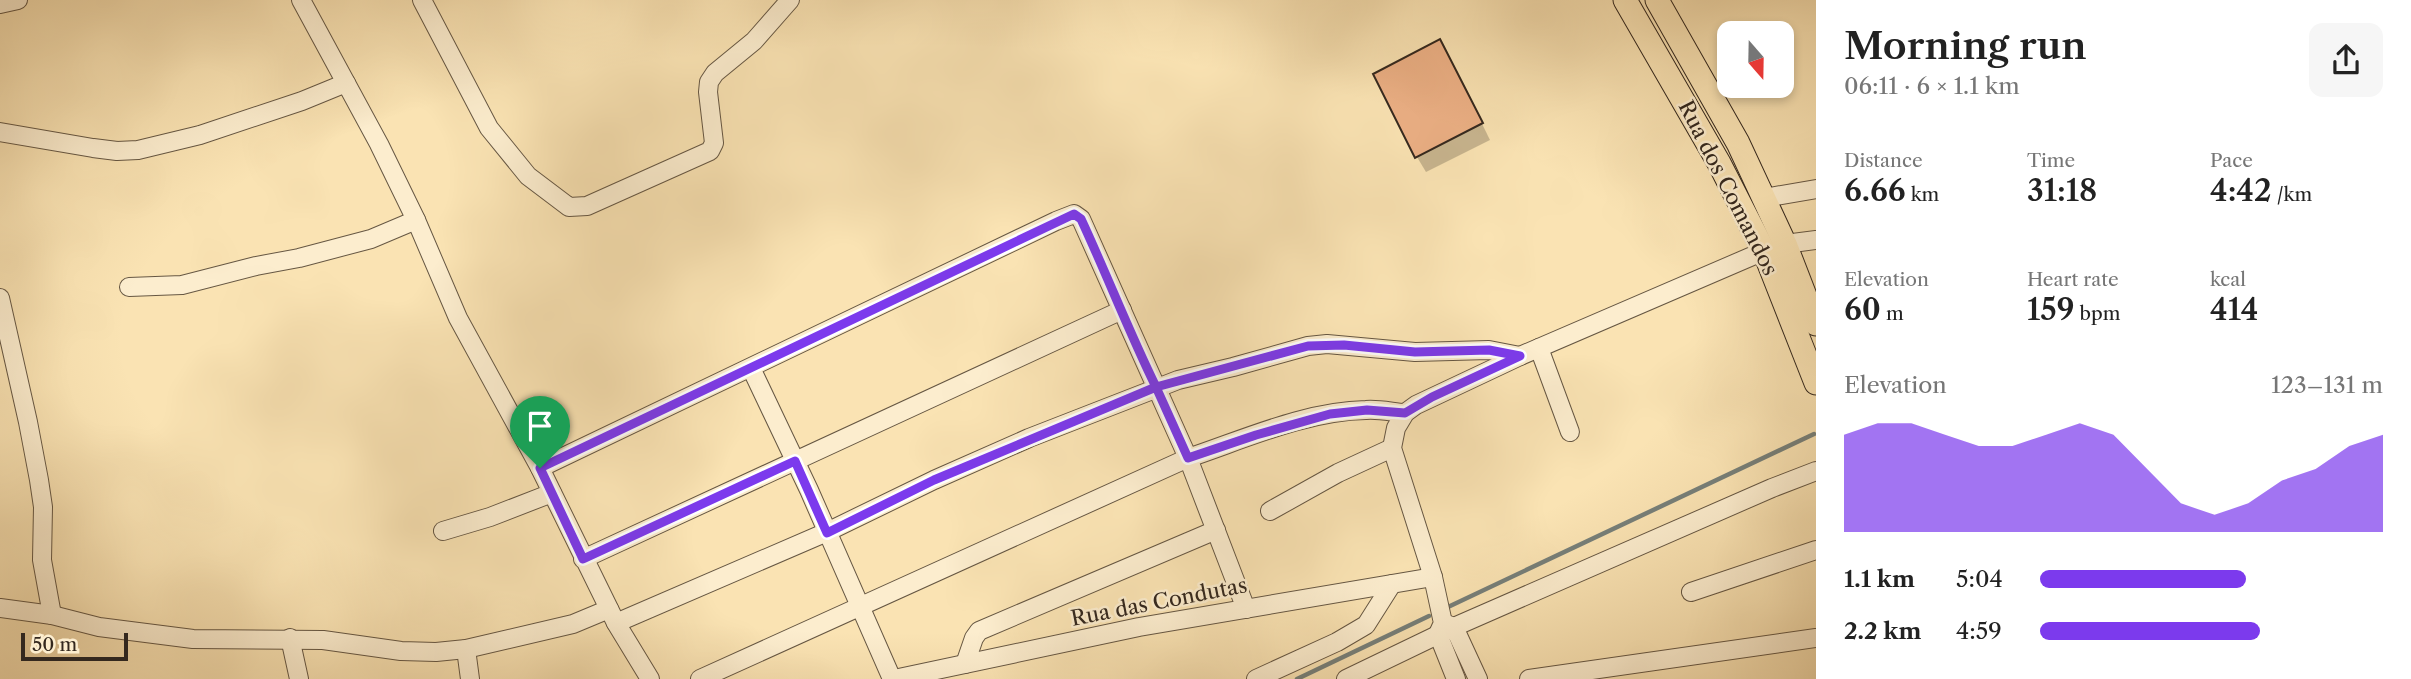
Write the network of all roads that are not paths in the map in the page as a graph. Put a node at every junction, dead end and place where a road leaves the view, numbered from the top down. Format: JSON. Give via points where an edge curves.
{"nodes":[{"id":1,"x":18,"y":0,"type":"edge"},
{"id":2,"x":301,"y":0,"type":"edge"},
{"id":3,"x":422,"y":0,"type":"edge"},
{"id":4,"x":790,"y":0,"type":"edge"},
{"id":5,"x":1625,"y":0,"type":"edge"},
{"id":6,"x":1657,"y":0,"type":"edge"},
{"id":7,"x":0,"y":4,"type":"edge"},
{"id":8,"x":346,"y":83,"type":"junction"},
{"id":9,"x":0,"y":132,"type":"edge"},
{"id":10,"x":1816,"y":189,"type":"edge"},
{"id":11,"x":1764,"y":198,"type":"junction"},
{"id":12,"x":416,"y":220,"type":"junction"},
{"id":13,"x":1816,"y":240,"type":"edge"},
{"id":14,"x":1775,"y":247,"type":"junction"},
{"id":15,"x":129,"y":287,"type":"dead end"},
{"id":16,"x":0,"y":298,"type":"edge"},
{"id":17,"x":1122,"y":310,"type":"junction"},
{"id":18,"x":1815,"y":318,"type":"edge"},
{"id":19,"x":1539,"y":348,"type":"junction"},
{"id":20,"x":1520,"y":356,"type":"junction"},
{"id":21,"x":751,"y":368,"type":"junction"},
{"id":22,"x":1816,"y":383,"type":"edge"},
{"id":23,"x":1156,"y":387,"type":"junction"},
{"id":24,"x":1405,"y":413,"type":"junction"},
{"id":25,"x":1570,"y":432,"type":"dead end"},
{"id":26,"x":1392,"y":448,"type":"junction"},
{"id":27,"x":1188,"y":458,"type":"junction"},
{"id":28,"x":795,"y":461,"type":"junction"},
{"id":29,"x":540,"y":468,"type":"junction"},
{"id":30,"x":1816,"y":471,"type":"edge"},
{"id":31,"x":552,"y":493,"type":"junction"},
{"id":32,"x":1270,"y":510,"type":"dead end"},
{"id":33,"x":1216,"y":530,"type":"junction"},
{"id":34,"x":443,"y":531,"type":"dead end"},
{"id":35,"x":827,"y":533,"type":"junction"},
{"id":36,"x":1816,"y":550,"type":"edge"},
{"id":37,"x":583,"y":559,"type":"junction"},
{"id":38,"x":1433,"y":576,"type":"junction"},
{"id":39,"x":1392,"y":584,"type":"junction"},
{"id":40,"x":1691,"y":592,"type":"dead end"},
{"id":41,"x":860,"y":607,"type":"junction"},
{"id":42,"x":0,"y":608,"type":"edge"},
{"id":43,"x":1247,"y":609,"type":"junction"},
{"id":44,"x":52,"y":615,"type":"junction"},
{"id":45,"x":612,"y":616,"type":"junction"},
{"id":46,"x":1445,"y":628,"type":"junction"},
{"id":47,"x":290,"y":638,"type":"junction"},
{"id":48,"x":1816,"y":638,"type":"edge"},
{"id":49,"x":466,"y":649,"type":"junction"},
{"id":50,"x":965,"y":664,"type":"junction"},
{"id":51,"x":299,"y":679,"type":"edge"},
{"id":52,"x":470,"y":679,"type":"edge"},
{"id":53,"x":650,"y":679,"type":"edge"},
{"id":54,"x":700,"y":679,"type":"edge"},
{"id":55,"x":893,"y":679,"type":"edge"},
{"id":56,"x":1256,"y":679,"type":"edge"},
{"id":57,"x":1346,"y":679,"type":"edge"},
{"id":58,"x":1456,"y":679,"type":"edge"},
{"id":59,"x":1478,"y":679,"type":"edge"},
{"id":60,"x":1529,"y":679,"type":"edge"}],
"edges":[{"from":1,"to":7,"type":"street"},
{"from":2,"to":8,"type":"street"},
{"from":3,"to":4,"type":"street","via":[[489,128],[528,176],[574,208],[710,151],[709,82]]},
{"from":5,"to":14,"type":"main road","name":"Rua dos Comandos","via":[[1719,163]]},
{"from":6,"to":11,"type":"main road","name":"Rua dos Comandos"},
{"from":8,"to":9,"type":"street","via":[[200,135],[138,150],[93,148]]},
{"from":8,"to":12,"type":"street"},
{"from":10,"to":11,"type":"street"},
{"from":11,"to":14,"type":"main road","name":"Rua dos Comandos"},
{"from":12,"to":15,"type":"street","via":[[371,239],[299,258],[182,285]]},
{"from":12,"to":29,"type":"street","via":[[458,318]]},
{"from":13,"to":14,"type":"street"},
{"from":14,"to":18,"type":"main road","name":"Rua dos Comandos"},
{"from":14,"to":19,"type":"street"},
{"from":14,"to":22,"type":"main road","name":"Rua dos Comandos"},
{"from":16,"to":44,"type":"street","via":[[39,480],[42,559]]},
{"from":17,"to":21,"type":"street","via":[[1081,219],[1074,214]]},
{"from":17,"to":23,"type":"street"},
{"from":17,"to":28,"type":"street"},
{"from":19,"to":20,"type":"street"},
{"from":19,"to":25,"type":"street"},
{"from":20,"to":23,"type":"street","via":[[1489,350],[1415,352],[1308,346]]},
{"from":20,"to":24,"type":"street"},
{"from":21,"to":28,"type":"street"},
{"from":21,"to":29,"type":"street"},
{"from":23,"to":27,"type":"street"},
{"from":23,"to":35,"type":"street","via":[[934,480]]},
{"from":24,"to":26,"type":"street"},
{"from":24,"to":27,"type":"street","via":[[1367,410],[1330,414]]},
{"from":26,"to":32,"type":"street"},
{"from":26,"to":38,"type":"street"},
{"from":27,"to":33,"type":"street"},
{"from":27,"to":41,"type":"street"},
{"from":28,"to":35,"type":"street"},
{"from":28,"to":37,"type":"street"},
{"from":29,"to":31,"type":"street"},
{"from":30,"to":46,"type":"street"},
{"from":31,"to":34,"type":"street"},
{"from":31,"to":37,"type":"street"},
{"from":33,"to":43,"type":"street"},
{"from":33,"to":50,"type":"street","via":[[979,631]]},
{"from":35,"to":41,"type":"street"},
{"from":35,"to":45,"type":"street"},
{"from":36,"to":40,"type":"street"},
{"from":37,"to":45,"type":"street"},
{"from":38,"to":39,"type":"street","name":"Rua das Condutas"},
{"from":38,"to":46,"type":"street"},
{"from":39,"to":43,"type":"street","name":"Rua das Condutas"},
{"from":39,"to":56,"type":"street","via":[[1366,625]]},
{"from":41,"to":54,"type":"street"},
{"from":41,"to":55,"type":"street"},
{"from":42,"to":44,"type":"street"},
{"from":43,"to":50,"type":"street","name":"Rua das Condutas"},
{"from":44,"to":47,"type":"street","via":[[99,627],[193,639]]},
{"from":45,"to":49,"type":"street"},
{"from":45,"to":53,"type":"street"},
{"from":46,"to":57,"type":"street"},
{"from":46,"to":58,"type":"street"},
{"from":46,"to":59,"type":"street"},
{"from":47,"to":49,"type":"street","via":[[401,651]]},
{"from":47,"to":51,"type":"street"},
{"from":48,"to":60,"type":"street"},
{"from":49,"to":52,"type":"street"},
{"from":50,"to":55,"type":"street","name":"Rua das Condutas"}]}
